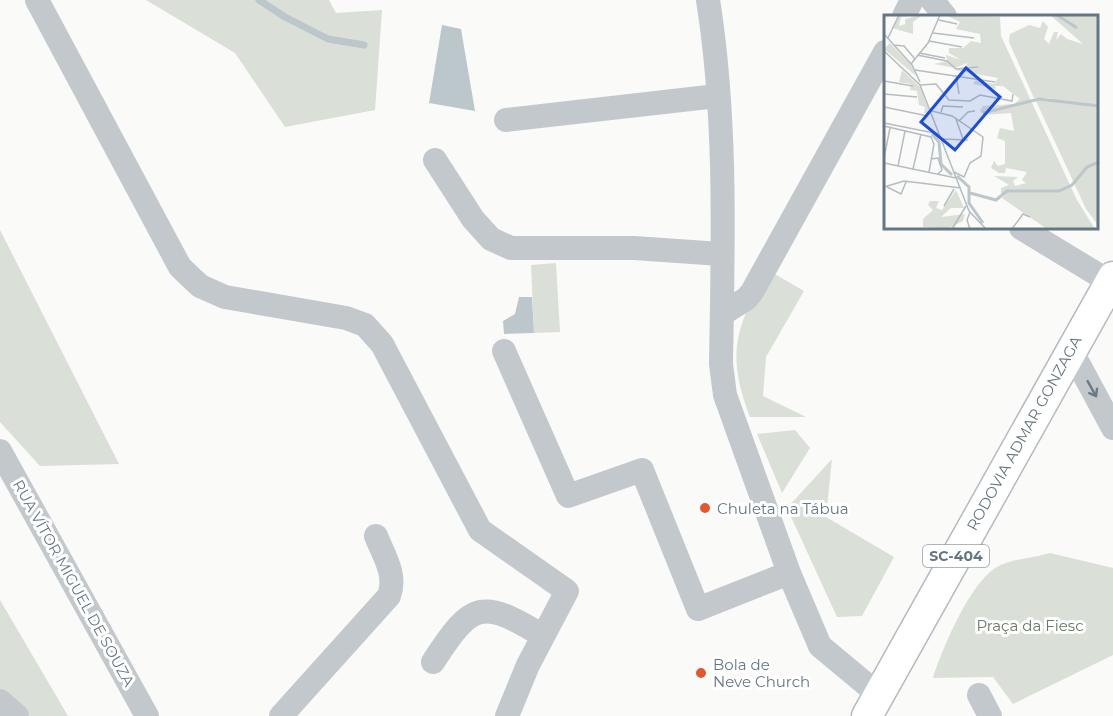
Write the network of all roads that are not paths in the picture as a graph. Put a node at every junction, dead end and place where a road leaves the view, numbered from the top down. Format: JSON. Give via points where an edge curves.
{"nodes":[{"id":1,"x":37,"y":0,"type":"edge"},
{"id":2,"x":708,"y":0,"type":"edge"},
{"id":3,"x":912,"y":0,"type":"edge"},
{"id":4,"x":932,"y":0,"type":"edge"},
{"id":5,"x":904,"y":15,"type":"edge"},
{"id":6,"x":944,"y":15,"type":"edge"},
{"id":7,"x":884,"y":54,"type":"edge"},
{"id":8,"x":717,"y":96,"type":"junction"},
{"id":9,"x":506,"y":120,"type":"dead end"},
{"id":10,"x":435,"y":160,"type":"dead end"},
{"id":11,"x":1025,"y":230,"type":"edge"},
{"id":12,"x":721,"y":254,"type":"junction"},
{"id":13,"x":1112,"y":279,"type":"edge"},
{"id":14,"x":722,"y":314,"type":"junction"},
{"id":15,"x":1071,"y":350,"type":"junction"},
{"id":16,"x":504,"y":351,"type":"dead end"},
{"id":17,"x":1113,"y":428,"type":"edge"},
{"id":18,"x":0,"y":451,"type":"edge"},
{"id":19,"x":376,"y":536,"type":"dead end"},
{"id":20,"x":789,"y":573,"type":"junction"},
{"id":21,"x":543,"y":636,"type":"junction"},
{"id":22,"x":433,"y":662,"type":"dead end"},
{"id":23,"x":979,"y":695,"type":"dead end"},
{"id":24,"x":0,"y":701,"type":"edge"},
{"id":25,"x":873,"y":705,"type":"edge"},
{"id":26,"x":17,"y":716,"type":"edge"},
{"id":27,"x":147,"y":716,"type":"edge"},
{"id":28,"x":281,"y":716,"type":"edge"},
{"id":29,"x":507,"y":716,"type":"edge"},
{"id":30,"x":990,"y":716,"type":"edge"}],
"edges":[{"from":1,"to":21,"type":"street","via":[[180,267],[200,286],[225,297],[346,318],[365,325],[382,344],[480,530],[567,591]]},
{"from":2,"to":8,"type":"street"},
{"from":3,"to":5,"type":"street"},
{"from":4,"to":6,"type":"street"},
{"from":7,"to":14,"type":"street","via":[[752,292]]},
{"from":8,"to":9,"type":"street"},
{"from":8,"to":12,"type":"street"},
{"from":10,"to":12,"type":"street","via":[[473,219],[491,239],[511,248],[634,248]]},
{"from":11,"to":13,"type":"street"},
{"from":12,"to":14,"type":"street"},
{"from":13,"to":15,"type":"main road","name":"RODOVIA ADMAR GONZAGA","number":"SC-404"},
{"from":14,"to":20,"type":"street","via":[[725,395]]},
{"from":15,"to":17,"type":"street","one_way":true},
{"from":15,"to":25,"type":"main road","name":"RODOVIA ADMAR GONZAGA","number":"SC-404"},
{"from":16,"to":20,"type":"street","via":[[568,496],[642,471],[698,609]]},
{"from":18,"to":27,"type":"street","name":"RUA VÍTOR MIGUEL DE SOUZA"},
{"from":19,"to":28,"type":"street","via":[[391,574],[389,596]]},
{"from":20,"to":25,"type":"street","via":[[820,646]]},
{"from":21,"to":22,"type":"street","via":[[499,612],[479,611],[457,624]]},
{"from":21,"to":29,"type":"street"},
{"from":23,"to":30,"type":"street"},
{"from":24,"to":26,"type":"street"}]}
